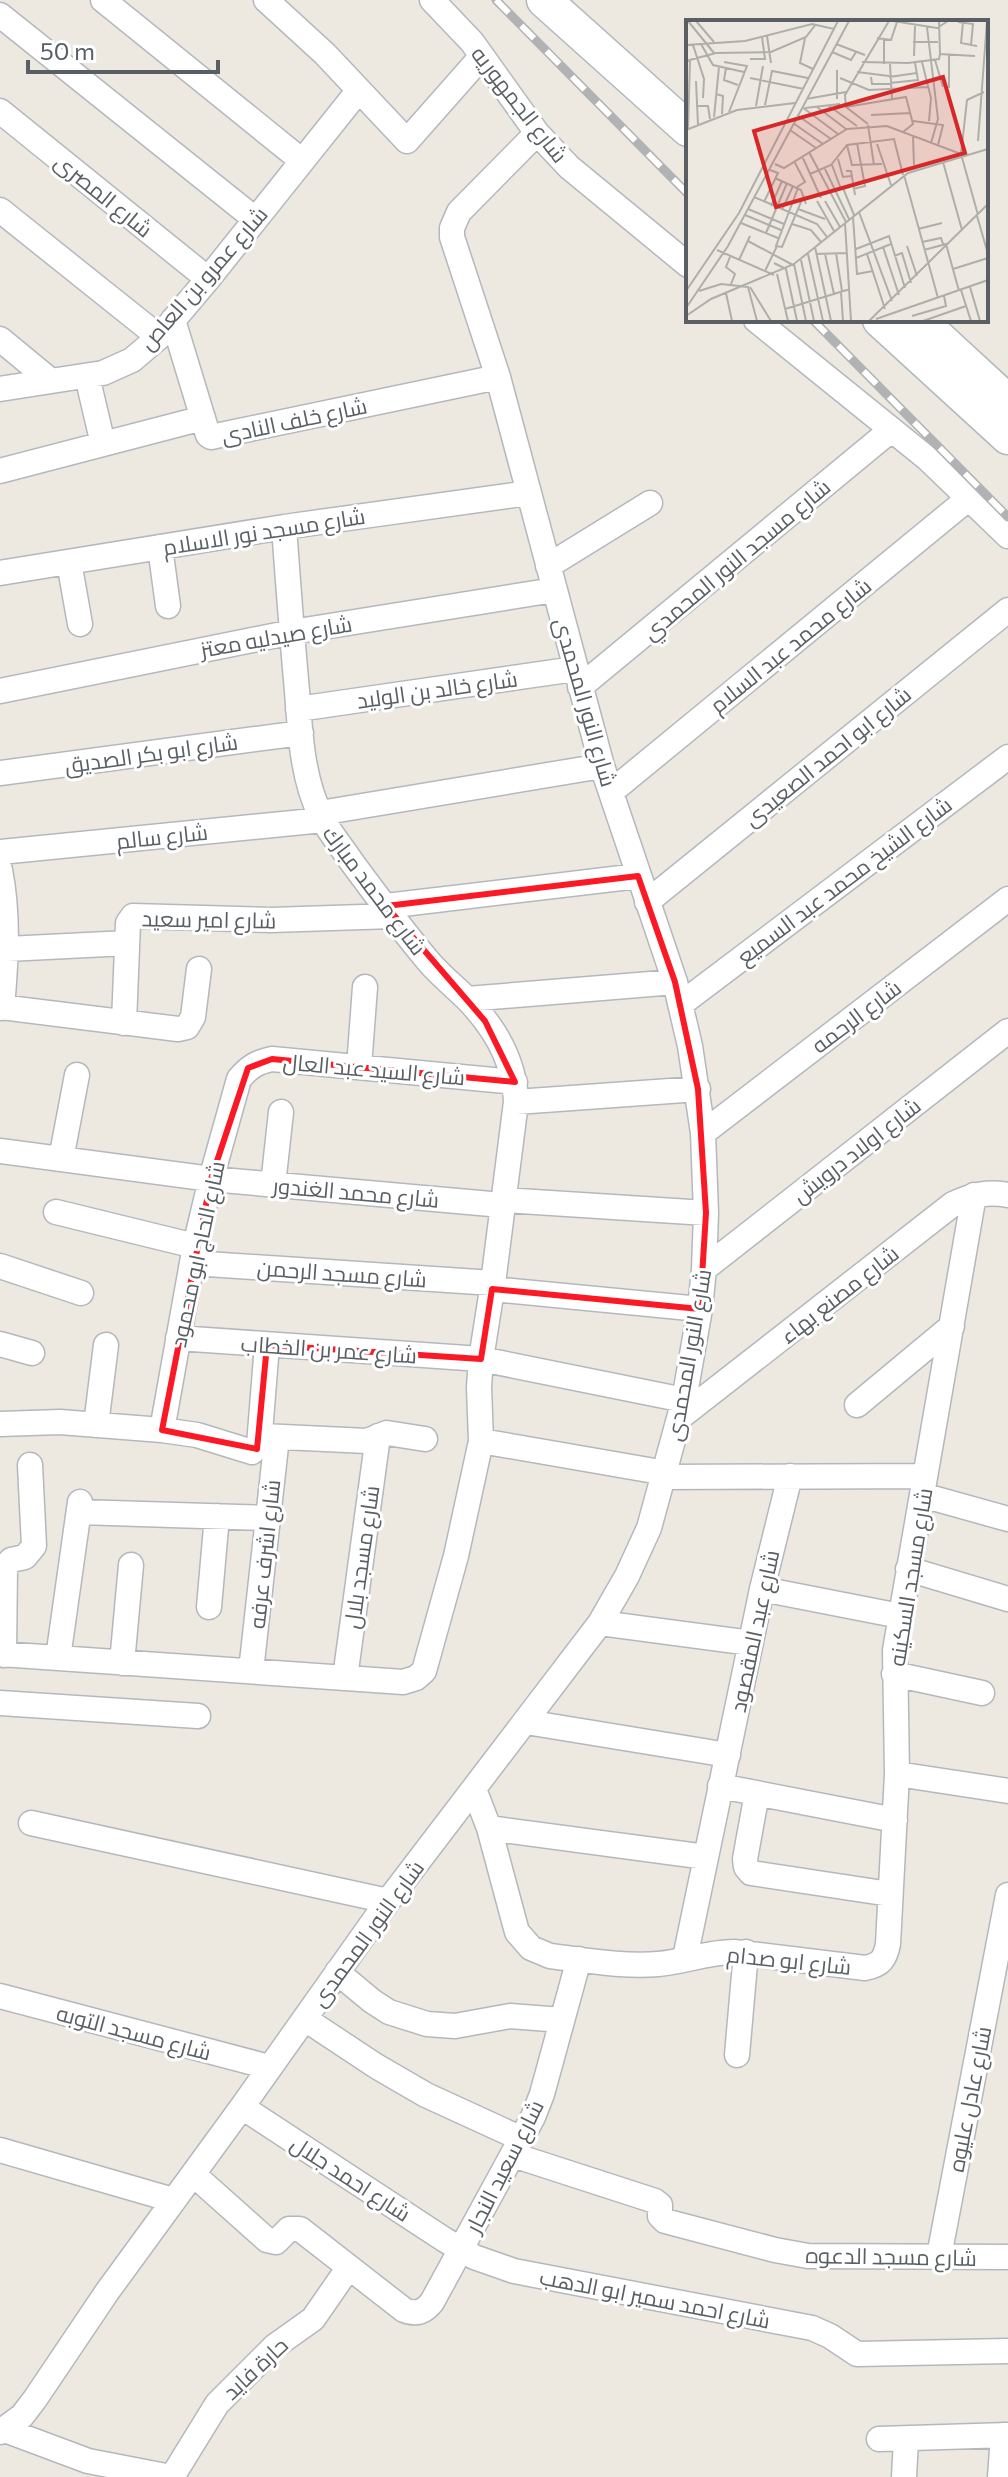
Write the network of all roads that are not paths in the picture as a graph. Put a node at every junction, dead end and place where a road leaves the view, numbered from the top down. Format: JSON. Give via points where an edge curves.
{"nodes":[{"id":1,"x":103,"y":0,"type":"edge"},
{"id":2,"x":266,"y":0,"type":"edge"},
{"id":3,"x":432,"y":0,"type":"edge"},
{"id":4,"x":544,"y":0,"type":"edge"},
{"id":5,"x":0,"y":15,"type":"edge"},
{"id":6,"x":482,"y":56,"type":"junction"},
{"id":7,"x":359,"y":90,"type":"junction"},
{"id":8,"x":0,"y":111,"type":"edge"},
{"id":9,"x":686,"y":127,"type":"edge"},
{"id":10,"x":537,"y":133,"type":"junction"},
{"id":11,"x":301,"y":160,"type":"junction"},
{"id":12,"x":0,"y":210,"type":"edge"},
{"id":13,"x":255,"y":219,"type":"junction"},
{"id":14,"x":686,"y":263,"type":"edge"},
{"id":15,"x":208,"y":279,"type":"junction"},
{"id":16,"x":758,"y":322,"type":"edge"},
{"id":17,"x":882,"y":322,"type":"edge"},
{"id":18,"x":921,"y":322,"type":"edge"},
{"id":19,"x":166,"y":329,"type":"junction"},
{"id":20,"x":0,"y":339,"type":"edge"},
{"id":21,"x":87,"y":376,"type":"junction"},
{"id":22,"x":498,"y":377,"type":"junction"},
{"id":23,"x":51,"y":381,"type":"junction"},
{"id":24,"x":0,"y":389,"type":"edge"},
{"id":25,"x":1008,"y":402,"type":"edge"},
{"id":26,"x":203,"y":418,"type":"junction"},
{"id":27,"x":891,"y":430,"type":"junction"},
{"id":28,"x":1008,"y":437,"type":"edge"},
{"id":29,"x":103,"y":444,"type":"junction"},
{"id":30,"x":0,"y":471,"type":"edge"},
{"id":31,"x":529,"y":493,"type":"junction"},
{"id":32,"x":969,"y":498,"type":"junction"},
{"id":33,"x":650,"y":503,"type":"dead end"},
{"id":34,"x":284,"y":527,"type":"junction"},
{"id":35,"x":1008,"y":536,"type":"edge"},
{"id":36,"x":160,"y":547,"type":"junction"},
{"id":37,"x":69,"y":562,"type":"junction"},
{"id":38,"x":0,"y":573,"type":"edge"},
{"id":39,"x":551,"y":578,"type":"junction"},
{"id":40,"x":168,"y":606,"type":"dead end"},
{"id":41,"x":1008,"y":610,"type":"edge"},
{"id":42,"x":80,"y":624,"type":"dead end"},
{"id":43,"x":292,"y":632,"type":"junction"},
{"id":44,"x":578,"y":678,"type":"junction"},
{"id":45,"x":0,"y":691,"type":"edge"},
{"id":46,"x":300,"y":721,"type":"junction"},
{"id":47,"x":1008,"y":757,"type":"edge"},
{"id":48,"x":602,"y":766,"type":"junction"},
{"id":49,"x":0,"y":773,"type":"edge"},
{"id":50,"x":611,"y":792,"type":"junction"},
{"id":51,"x":322,"y":817,"type":"junction"},
{"id":52,"x":0,"y":852,"type":"edge"},
{"id":53,"x":1,"y":876,"type":"edge"},
{"id":54,"x":638,"y":876,"type":"junction"},
{"id":55,"x":1008,"y":899,"type":"edge"},
{"id":56,"x":647,"y":902,"type":"junction"},
{"id":57,"x":389,"y":911,"type":"junction"},
{"id":58,"x":127,"y":943,"type":"junction"},
{"id":59,"x":7,"y":949,"type":"junction"},
{"id":60,"x":199,"y":969,"type":"dead end"},
{"id":61,"x":365,"y":987,"type":"dead end"},
{"id":62,"x":678,"y":993,"type":"junction"},
{"id":63,"x":467,"y":999,"type":"junction"},
{"id":64,"x":1,"y":1008,"type":"edge"},
{"id":65,"x":124,"y":1023,"type":"junction"},
{"id":66,"x":1008,"y":1031,"type":"edge"},
{"id":67,"x":359,"y":1067,"type":"junction"},
{"id":68,"x":77,"y":1075,"type":"dead end"},
{"id":69,"x":239,"y":1079,"type":"joint"},
{"id":70,"x":698,"y":1089,"type":"junction"},
{"id":71,"x":516,"y":1092,"type":"junction"},
{"id":72,"x":281,"y":1112,"type":"dead end"},
{"id":73,"x":703,"y":1133,"type":"junction"},
{"id":74,"x":0,"y":1151,"type":"edge"},
{"id":75,"x":61,"y":1159,"type":"junction"},
{"id":76,"x":211,"y":1179,"type":"junction"},
{"id":77,"x":273,"y":1185,"type":"junction"},
{"id":78,"x":974,"y":1195,"type":"junction"},
{"id":79,"x":1008,"y":1195,"type":"edge"},
{"id":80,"x":502,"y":1203,"type":"junction"},
{"id":81,"x":56,"y":1212,"type":"dead end"},
{"id":82,"x":706,"y":1213,"type":"junction"},
{"id":83,"x":194,"y":1254,"type":"junction"},
{"id":84,"x":0,"y":1266,"type":"edge"},
{"id":85,"x":704,"y":1269,"type":"junction"},
{"id":86,"x":492,"y":1286,"type":"junction"},
{"id":87,"x":81,"y":1293,"type":"dead end"},
{"id":88,"x":700,"y":1309,"type":"junction"},
{"id":89,"x":952,"y":1326,"type":"junction"},
{"id":90,"x":178,"y":1338,"type":"junction"},
{"id":91,"x":0,"y":1344,"type":"edge"},
{"id":92,"x":106,"y":1345,"type":"dead end"},
{"id":93,"x":267,"y":1345,"type":"junction"},
{"id":94,"x":32,"y":1353,"type":"dead end"},
{"id":95,"x":481,"y":1359,"type":"junction"},
{"id":96,"x":857,"y":1405,"type":"dead end"},
{"id":97,"x":681,"y":1409,"type":"junction"},
{"id":98,"x":0,"y":1424,"type":"edge"},
{"id":99,"x":96,"y":1425,"type":"junction"},
{"id":100,"x":162,"y":1430,"type":"junction"},
{"id":101,"x":269,"y":1436,"type":"junction"},
{"id":102,"x":378,"y":1436,"type":"junction"},
{"id":103,"x":425,"y":1439,"type":"dead end"},
{"id":104,"x":481,"y":1441,"type":"junction"},
{"id":105,"x":30,"y":1465,"type":"dead end"},
{"id":106,"x":665,"y":1475,"type":"junction"},
{"id":107,"x":790,"y":1476,"type":"junction"},
{"id":108,"x":923,"y":1485,"type":"junction"},
{"id":109,"x":217,"y":1516,"type":"junction"},
{"id":110,"x":268,"y":1518,"type":"junction"},
{"id":111,"x":1008,"y":1519,"type":"edge"},
{"id":112,"x":131,"y":1565,"type":"dead end"},
{"id":113,"x":908,"y":1569,"type":"junction"},
{"id":114,"x":762,"y":1589,"type":"junction"},
{"id":115,"x":1008,"y":1599,"type":"edge"},
{"id":116,"x":209,"y":1607,"type":"dead end"},
{"id":117,"x":900,"y":1616,"type":"junction"},
{"id":118,"x":600,"y":1623,"type":"junction"},
{"id":119,"x":751,"y":1643,"type":"junction"},
{"id":120,"x":2,"y":1655,"type":"edge"},
{"id":121,"x":58,"y":1658,"type":"junction"},
{"id":122,"x":122,"y":1663,"type":"junction"},
{"id":123,"x":251,"y":1671,"type":"junction"},
{"id":124,"x":894,"y":1674,"type":"junction"},
{"id":125,"x":345,"y":1678,"type":"junction"},
{"id":126,"x":982,"y":1693,"type":"dead end"},
{"id":127,"x":0,"y":1703,"type":"edge"},
{"id":128,"x":198,"y":1716,"type":"dead end"},
{"id":129,"x":526,"y":1722,"type":"junction"},
{"id":130,"x":728,"y":1755,"type":"junction"},
{"id":131,"x":897,"y":1774,"type":"junction"},
{"id":132,"x":720,"y":1786,"type":"junction"},
{"id":133,"x":474,"y":1789,"type":"junction"},
{"id":134,"x":1008,"y":1791,"type":"edge"},
{"id":135,"x":757,"y":1793,"type":"junction"},
{"id":136,"x":895,"y":1820,"type":"junction"},
{"id":137,"x":31,"y":1823,"type":"dead end"},
{"id":138,"x":489,"y":1828,"type":"junction"},
{"id":139,"x":706,"y":1857,"type":"junction"},
{"id":140,"x":890,"y":1894,"type":"junction"},
{"id":141,"x":1008,"y":1895,"type":"edge"},
{"id":142,"x":388,"y":1901,"type":"junction"},
{"id":143,"x":746,"y":1952,"type":"junction"},
{"id":144,"x":685,"y":1958,"type":"junction"},
{"id":145,"x":579,"y":1959,"type":"junction"},
{"id":146,"x":882,"y":1962,"type":"joint"},
{"id":147,"x":337,"y":1972,"type":"junction"},
{"id":148,"x":0,"y":1996,"type":"edge"},
{"id":149,"x":305,"y":2019,"type":"junction"},
{"id":150,"x":562,"y":2020,"type":"junction"},
{"id":151,"x":737,"y":2055,"type":"dead end"},
{"id":152,"x":269,"y":2067,"type":"junction"},
{"id":153,"x":242,"y":2107,"type":"junction"},
{"id":154,"x":517,"y":2147,"type":"junction"},
{"id":155,"x":0,"y":2150,"type":"edge"},
{"id":156,"x":193,"y":2174,"type":"junction"},
{"id":157,"x":173,"y":2200,"type":"junction"},
{"id":158,"x":460,"y":2249,"type":"junction"},
{"id":159,"x":939,"y":2256,"type":"junction"},
{"id":160,"x":1008,"y":2257,"type":"edge"},
{"id":161,"x":349,"y":2267,"type":"junction"},
{"id":162,"x":1008,"y":2351,"type":"edge"},
{"id":163,"x":3,"y":2431,"type":"edge"},
{"id":164,"x":1006,"y":2435,"type":"edge"},
{"id":165,"x":879,"y":2439,"type":"dead end"},
{"id":166,"x":906,"y":2439,"type":"junction"},
{"id":167,"x":171,"y":2477,"type":"edge"},
{"id":168,"x":904,"y":2477,"type":"edge"},
{"id":169,"x":1000,"y":2477,"type":"edge"}],
"edges":[{"from":1,"to":11,"type":"street"},
{"from":2,"to":7,"type":"street"},
{"from":3,"to":6,"type":"street","name":"شارع الجمهوريه"},
{"from":4,"to":9,"type":"main road"},
{"from":5,"to":13,"type":"street"},
{"from":6,"to":7,"type":"street","via":[[407,141]]},
{"from":6,"to":10,"type":"street","name":"شارع الجمهوريه"},
{"from":7,"to":11,"type":"street","name":"شارع عمرو بن العاص"},
{"from":8,"to":15,"type":"street","name":"شارع المصرى"},
{"from":10,"to":14,"type":"street","name":"شارع الجمهوريه","via":[[569,167]]},
{"from":10,"to":22,"type":"street","name":"شارع النور المحمدى","via":[[459,212],[452,228]]},
{"from":11,"to":13,"type":"street","name":"شارع عمرو بن العاص"},
{"from":12,"to":19,"type":"street"},
{"from":13,"to":15,"type":"street","name":"شارع عمرو بن العاص"},
{"from":15,"to":19,"type":"street","name":"شارع عمرو بن العاص"},
{"from":16,"to":27,"type":"street"},
{"from":17,"to":28,"type":"main road"},
{"from":18,"to":25,"type":"main road"},
{"from":19,"to":21,"type":"street","name":"شارع عمرو بن العاص","via":[[132,360]]},
{"from":19,"to":26,"type":"street","name":"شارع خلف النادى"},
{"from":20,"to":23,"type":"street"},
{"from":21,"to":23,"type":"street","name":"شارع عمرو بن العاص"},
{"from":21,"to":29,"type":"street"},
{"from":22,"to":26,"type":"street","name":"شارع خلف النادى","via":[[214,438]]},
{"from":22,"to":31,"type":"street","name":"شارع النور المحمدى"},
{"from":23,"to":24,"type":"street","name":"شارع عمرو بن العاص"},
{"from":26,"to":29,"type":"street"},
{"from":27,"to":32,"type":"street"},
{"from":27,"to":44,"type":"street","name":"شارع مسجد النور المحمدي"},
{"from":29,"to":30,"type":"street"},
{"from":31,"to":34,"type":"street","name":"شارع مسجد نور الاسلام"},
{"from":31,"to":39,"type":"street","name":"شارع النور المحمدى"},
{"from":32,"to":35,"type":"street"},
{"from":32,"to":50,"type":"street","name":"شارع محمد عبد السلام"},
{"from":33,"to":39,"type":"street"},
{"from":34,"to":36,"type":"street","name":"شارع مسجد نور الاسلام"},
{"from":34,"to":43,"type":"street","name":"شارع محمد مبارك"},
{"from":36,"to":37,"type":"street","name":"شارع مسجد نور الاسلام"},
{"from":36,"to":40,"type":"street"},
{"from":37,"to":38,"type":"street","name":"شارع مسجد نور الاسلام"},
{"from":37,"to":42,"type":"street"},
{"from":39,"to":43,"type":"street","name":"شارع صيدليه معتز"},
{"from":39,"to":44,"type":"street","name":"شارع النور المحمدى"},
{"from":41,"to":56,"type":"street","name":"شارع ابو احمد الصعيدى"},
{"from":43,"to":45,"type":"street","name":"شارع صيدليه معتز"},
{"from":43,"to":46,"type":"street","name":"شارع محمد مبارك"},
{"from":44,"to":46,"type":"street","name":"شارع خالد بن الوليد"},
{"from":44,"to":48,"type":"street","name":"شارع النور المحمدى"},
{"from":46,"to":49,"type":"street","name":"شارع ابو بكر الصديق"},
{"from":46,"to":51,"type":"street","name":"شارع محمد مبارك","via":[[310,784]]},
{"from":47,"to":62,"type":"street","name":"شارع الشيخ محمد عبد السميع"},
{"from":48,"to":50,"type":"street","name":"شارع النور المحمدى"},
{"from":48,"to":51,"type":"street","name":"شارع سالم"},
{"from":50,"to":54,"type":"street","name":"شارع النور المحمدى"},
{"from":51,"to":52,"type":"street","name":"شارع سالم"},
{"from":51,"to":57,"type":"street","name":"شارع محمد مبارك"},
{"from":53,"to":59,"type":"street"},
{"from":54,"to":56,"type":"street","name":"شارع النور المحمدى"},
{"from":54,"to":57,"type":"street"},
{"from":55,"to":73,"type":"street","name":"شارع الرحمه"},
{"from":56,"to":62,"type":"street","name":"شارع النور المحمدى"},
{"from":57,"to":58,"type":"street","name":"شارع امير سعيد","via":[[271,920],[133,916]]},
{"from":57,"to":63,"type":"street","name":"شارع محمد مبارك"},
{"from":58,"to":59,"type":"street"},
{"from":58,"to":65,"type":"street","name":"شارع امير سعيد"},
{"from":59,"to":64,"type":"street"},
{"from":60,"to":65,"type":"street","via":[[187,1027]]},
{"from":61,"to":67,"type":"street"},
{"from":62,"to":63,"type":"street"},
{"from":62,"to":70,"type":"street","name":"شارع النور المحمدى"},
{"from":63,"to":71,"type":"street","name":"شارع محمد مبارك","via":[[498,1039]]},
{"from":64,"to":65,"type":"street"},
{"from":66,"to":85,"type":"street","name":"شارع اولاد درويش"},
{"from":67,"to":69,"type":"street","name":"شارع السيد عبد العال","via":[[272,1059],[259,1061]]},
{"from":67,"to":71,"type":"street","name":"شارع السيد عبد العال"},
{"from":68,"to":75,"type":"street"},
{"from":69,"to":76,"type":"street","name":"شارع الحاج ابو محمود"},
{"from":70,"to":71,"type":"street","name":"شارع السيد عبد العال"},
{"from":70,"to":73,"type":"street","name":"شارع النور المحمدى"},
{"from":71,"to":80,"type":"street"},
{"from":72,"to":77,"type":"street"},
{"from":73,"to":82,"type":"street","name":"شارع النور المحمدى"},
{"from":74,"to":75,"type":"street","name":"شارع محمد الغندور"},
{"from":75,"to":76,"type":"street","name":"شارع محمد الغندور"},
{"from":76,"to":77,"type":"street","name":"شارع محمد الغندور"},
{"from":76,"to":83,"type":"street","name":"شارع الحاج ابو محمود"},
{"from":77,"to":80,"type":"street","name":"شارع محمد الغندور"},
{"from":78,"to":79,"type":"street","name":"شارع مصنع بهاء"},
{"from":78,"to":89,"type":"street","name":"شارع مسجد السكينه"},
{"from":78,"to":97,"type":"street","name":"شارع مصنع بهاء","via":[[953,1204]]},
{"from":80,"to":82,"type":"street","name":"شارع محمد الغندور"},
{"from":80,"to":86,"type":"street"},
{"from":81,"to":83,"type":"street","name":"شارع مسجد الرحمن"},
{"from":82,"to":85,"type":"street","name":"شارع النور المحمدى"},
{"from":83,"to":86,"type":"street","name":"شارع مسجد الرحمن"},
{"from":83,"to":90,"type":"street","name":"شارع الحاج ابو محمود"},
{"from":84,"to":87,"type":"street"},
{"from":85,"to":88,"type":"street","name":"شارع النور المحمدى"},
{"from":86,"to":88,"type":"street","name":"شارع مسجد الرحمن"},
{"from":86,"to":95,"type":"street"},
{"from":88,"to":97,"type":"street","name":"شارع النور المحمدى"},
{"from":89,"to":96,"type":"street"},
{"from":89,"to":108,"type":"street","name":"شارع مسجد السكينه"},
{"from":90,"to":93,"type":"street","name":"شارع عمر بن الخطاب"},
{"from":90,"to":100,"type":"street","name":"شارع الحاج ابو محمود"},
{"from":91,"to":94,"type":"street"},
{"from":92,"to":99,"type":"street"},
{"from":93,"to":95,"type":"street","name":"شارع عمر بن الخطاب"},
{"from":93,"to":101,"type":"street","name":"شارع اشرف عرفه"},
{"from":95,"to":97,"type":"street","name":"شارع عمر بن الخطاب"},
{"from":95,"to":104,"type":"street"},
{"from":97,"to":106,"type":"street","name":"شارع النور المحمدى"},
{"from":98,"to":99,"type":"street"},
{"from":99,"to":100,"type":"street"},
{"from":100,"to":101,"type":"street","via":[[247,1451]]},
{"from":101,"to":102,"type":"street","via":[[367,1441]]},
{"from":101,"to":110,"type":"street","name":"شارع اشرف عرفه"},
{"from":102,"to":103,"type":"street"},
{"from":102,"to":125,"type":"street","name":"شارع مسجد بلال"},
{"from":104,"to":106,"type":"street"},
{"from":104,"to":125,"type":"street","via":[[424,1671],[403,1682]]},
{"from":105,"to":120,"type":"street","via":[[34,1546],[5,1567]]},
{"from":106,"to":107,"type":"street"},
{"from":106,"to":118,"type":"street","name":"شارع النور المحمدى","via":[[649,1528]]},
{"from":107,"to":108,"type":"street"},
{"from":107,"to":114,"type":"street","name":"شارع عبد المقصود"},
{"from":108,"to":111,"type":"street"},
{"from":108,"to":113,"type":"street","name":"شارع مسجد السكينه"},
{"from":109,"to":110,"type":"street"},
{"from":109,"to":116,"type":"street"},
{"from":109,"to":121,"type":"street","via":[[79,1507]]},
{"from":110,"to":123,"type":"street","name":"شارع اشرف عرفه"},
{"from":112,"to":122,"type":"street"},
{"from":113,"to":115,"type":"street"},
{"from":113,"to":117,"type":"street","name":"شارع مسجد السكينه"},
{"from":114,"to":117,"type":"street"},
{"from":114,"to":119,"type":"street","name":"شارع عبد المقصود"},
{"from":117,"to":124,"type":"street","name":"شارع مسجد السكينه"},
{"from":118,"to":119,"type":"street"},
{"from":118,"to":129,"type":"street","name":"شارع النور المحمدى"},
{"from":119,"to":130,"type":"street","name":"شارع عبد المقصود"},
{"from":120,"to":121,"type":"street"},
{"from":121,"to":122,"type":"street"},
{"from":122,"to":123,"type":"street"},
{"from":123,"to":125,"type":"street"},
{"from":124,"to":126,"type":"street"},
{"from":124,"to":131,"type":"street","name":"شارع مسجد السكينه"},
{"from":127,"to":128,"type":"street"},
{"from":129,"to":130,"type":"street"},
{"from":129,"to":133,"type":"street","name":"شارع النور المحمدى"},
{"from":130,"to":132,"type":"street","name":"شارع عبد المقصود"},
{"from":131,"to":134,"type":"street"},
{"from":131,"to":136,"type":"street","name":"شارع مسجد السكينه"},
{"from":132,"to":135,"type":"street"},
{"from":132,"to":139,"type":"street","name":"شارع عبد المقصود"},
{"from":133,"to":138,"type":"street","name":"شارع ابو صدام"},
{"from":133,"to":142,"type":"street","name":"شارع النور المحمدى"},
{"from":135,"to":136,"type":"street"},
{"from":135,"to":140,"type":"street","via":[[745,1859],[751,1873]]},
{"from":136,"to":140,"type":"street","name":"شارع مسجد السكينه"},
{"from":137,"to":142,"type":"street"},
{"from":138,"to":139,"type":"street"},
{"from":138,"to":145,"type":"street","name":"شارع ابو صدام","via":[[523,1941],[540,1953]]},
{"from":139,"to":144,"type":"street","name":"شارع عبد المقصود"},
{"from":140,"to":146,"type":"street","name":"شارع مسجد السكينه"},
{"from":141,"to":159,"type":"street","name":"شارع عادل عليوه"},
{"from":142,"to":147,"type":"street","name":"شارع النور المحمدى"},
{"from":143,"to":144,"type":"street","name":"شارع ابو صدام"},
{"from":143,"to":146,"type":"street","name":"شارع ابو صدام","via":[[865,1968]]},
{"from":143,"to":151,"type":"street"},
{"from":144,"to":145,"type":"street","name":"شارع ابو صدام","via":[[650,1964]]},
{"from":145,"to":150,"type":"street","name":"شارع سعيد النجار"},
{"from":147,"to":149,"type":"street","name":"شارع النور المحمدى"},
{"from":147,"to":150,"type":"street","via":[[389,2012],[427,2024],[455,2026],[510,2016]]},
{"from":148,"to":152,"type":"street","name":"شارع مسجد التوبه"},
{"from":149,"to":152,"type":"street","name":"شارع النور المحمدى"},
{"from":149,"to":154,"type":"street","name":"شارع مسجد الدعوه"},
{"from":150,"to":154,"type":"street","name":"شارع سعيد النجار","via":[[542,2094]]},
{"from":152,"to":153,"type":"street","name":"شارع النور المحمدى"},
{"from":153,"to":156,"type":"street","name":"شارع النور المحمدى"},
{"from":153,"to":158,"type":"street","name":"شارع احمد جلال"},
{"from":154,"to":158,"type":"street","name":"شارع سعيد النجار"},
{"from":154,"to":159,"type":"street","name":"شارع مسجد الدعوه","via":[[652,2200],[660,2205],[665,2221],[775,2250],[824,2258]]},
{"from":155,"to":157,"type":"street"},
{"from":156,"to":157,"type":"street","name":"شارع النور المحمدى"},
{"from":156,"to":161,"type":"street","via":[[267,2240],[276,2242],[297,2227]]},
{"from":157,"to":163,"type":"street","name":"شارع النور المحمدى","via":[[35,2399]]},
{"from":158,"to":161,"type":"street","name":"شارع سعيد النجار","via":[[432,2302],[416,2313],[398,2306]]},
{"from":158,"to":162,"type":"street","name":"شارع احمد سمير ابو الدهب","via":[[514,2271],[812,2328],[857,2354]]},
{"from":159,"to":160,"type":"street","name":"شارع مسجد الدعوه"},
{"from":161,"to":167,"type":"street","name":"حارة فايد","via":[[313,2319],[275,2346],[217,2404]]},
{"from":163,"to":167,"type":"street","via":[[88,2461]]},
{"from":164,"to":166,"type":"street"},
{"from":164,"to":169,"type":"street"},
{"from":165,"to":166,"type":"street"},
{"from":166,"to":168,"type":"street"}]}
